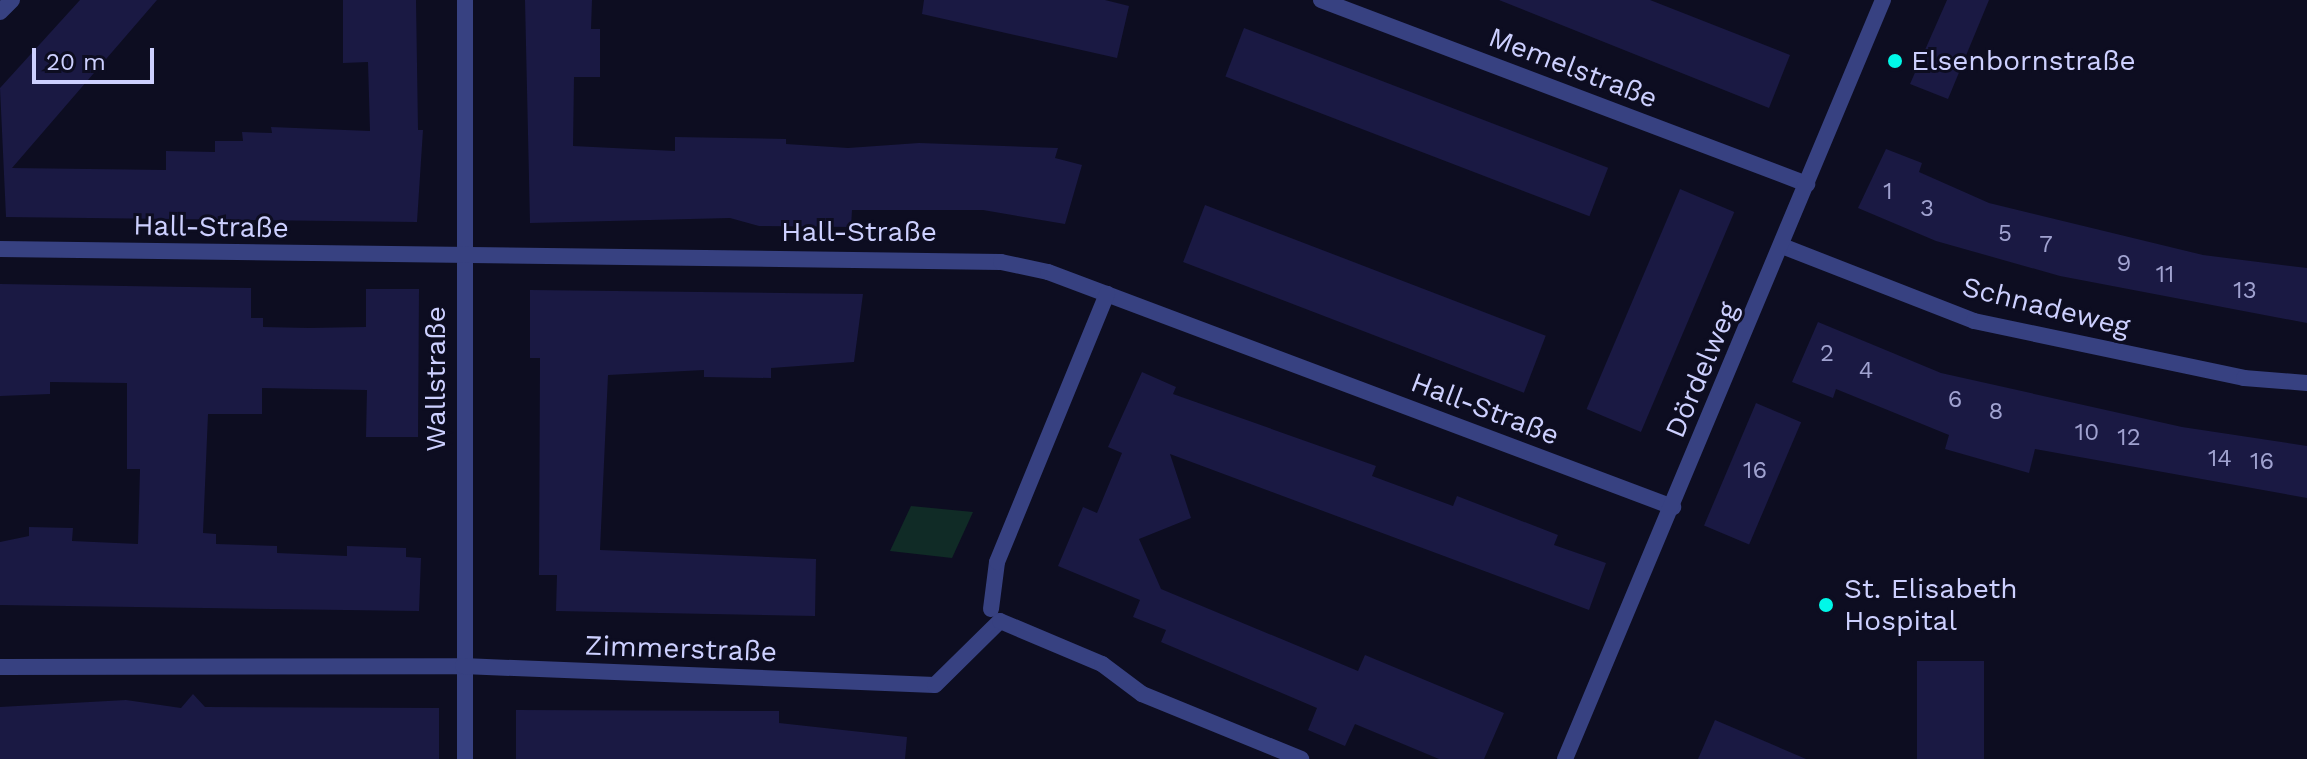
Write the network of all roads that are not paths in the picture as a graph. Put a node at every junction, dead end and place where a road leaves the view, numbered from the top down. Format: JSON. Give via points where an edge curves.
{"nodes":[{"id":1,"x":12,"y":0,"type":"edge"},
{"id":2,"x":465,"y":0,"type":"edge"},
{"id":3,"x":1321,"y":0,"type":"edge"},
{"id":4,"x":1883,"y":0,"type":"edge"},
{"id":5,"x":0,"y":12,"type":"edge"},
{"id":6,"x":1807,"y":184,"type":"junction"},
{"id":7,"x":1782,"y":246,"type":"junction"},
{"id":8,"x":0,"y":249,"type":"edge"},
{"id":9,"x":463,"y":257,"type":"junction"},
{"id":10,"x":1107,"y":294,"type":"junction"},
{"id":11,"x":2307,"y":383,"type":"edge"},
{"id":12,"x":1673,"y":507,"type":"junction"},
{"id":13,"x":991,"y":609,"type":"dead end"},
{"id":14,"x":463,"y":666,"type":"junction"},
{"id":15,"x":0,"y":667,"type":"edge"},
{"id":16,"x":465,"y":759,"type":"edge"},
{"id":17,"x":1301,"y":759,"type":"edge"},
{"id":18,"x":1565,"y":759,"type":"edge"}],
"edges":[{"from":1,"to":5,"type":"street"},
{"from":2,"to":9,"type":"street","name":"Wallstraße"},
{"from":3,"to":6,"type":"street","name":"Memelstraße"},
{"from":4,"to":6,"type":"street","name":"Dördelweg"},
{"from":6,"to":7,"type":"street","name":"Dördelweg"},
{"from":7,"to":11,"type":"street","name":"Schnadeweg","via":[[1974,321],[2244,378]]},
{"from":7,"to":12,"type":"street","name":"Dördelweg"},
{"from":8,"to":9,"type":"street","name":"Hall-Straße"},
{"from":9,"to":10,"type":"street","name":"Hall-Straße","via":[[954,258],[1048,272]]},
{"from":9,"to":14,"type":"street","name":"Wallstraße"},
{"from":10,"to":12,"type":"street","name":"Hall-Straße"},
{"from":10,"to":13,"type":"street","via":[[997,562]]},
{"from":12,"to":18,"type":"street","name":"Dördelweg"},
{"from":14,"to":15,"type":"street","name":"Zimmerstraße"},
{"from":14,"to":16,"type":"street","name":"Wallstraße"},
{"from":14,"to":17,"type":"street","name":"Zimmerstraße","via":[[935,685],[1000,621],[1102,664],[1142,694]]}]}
